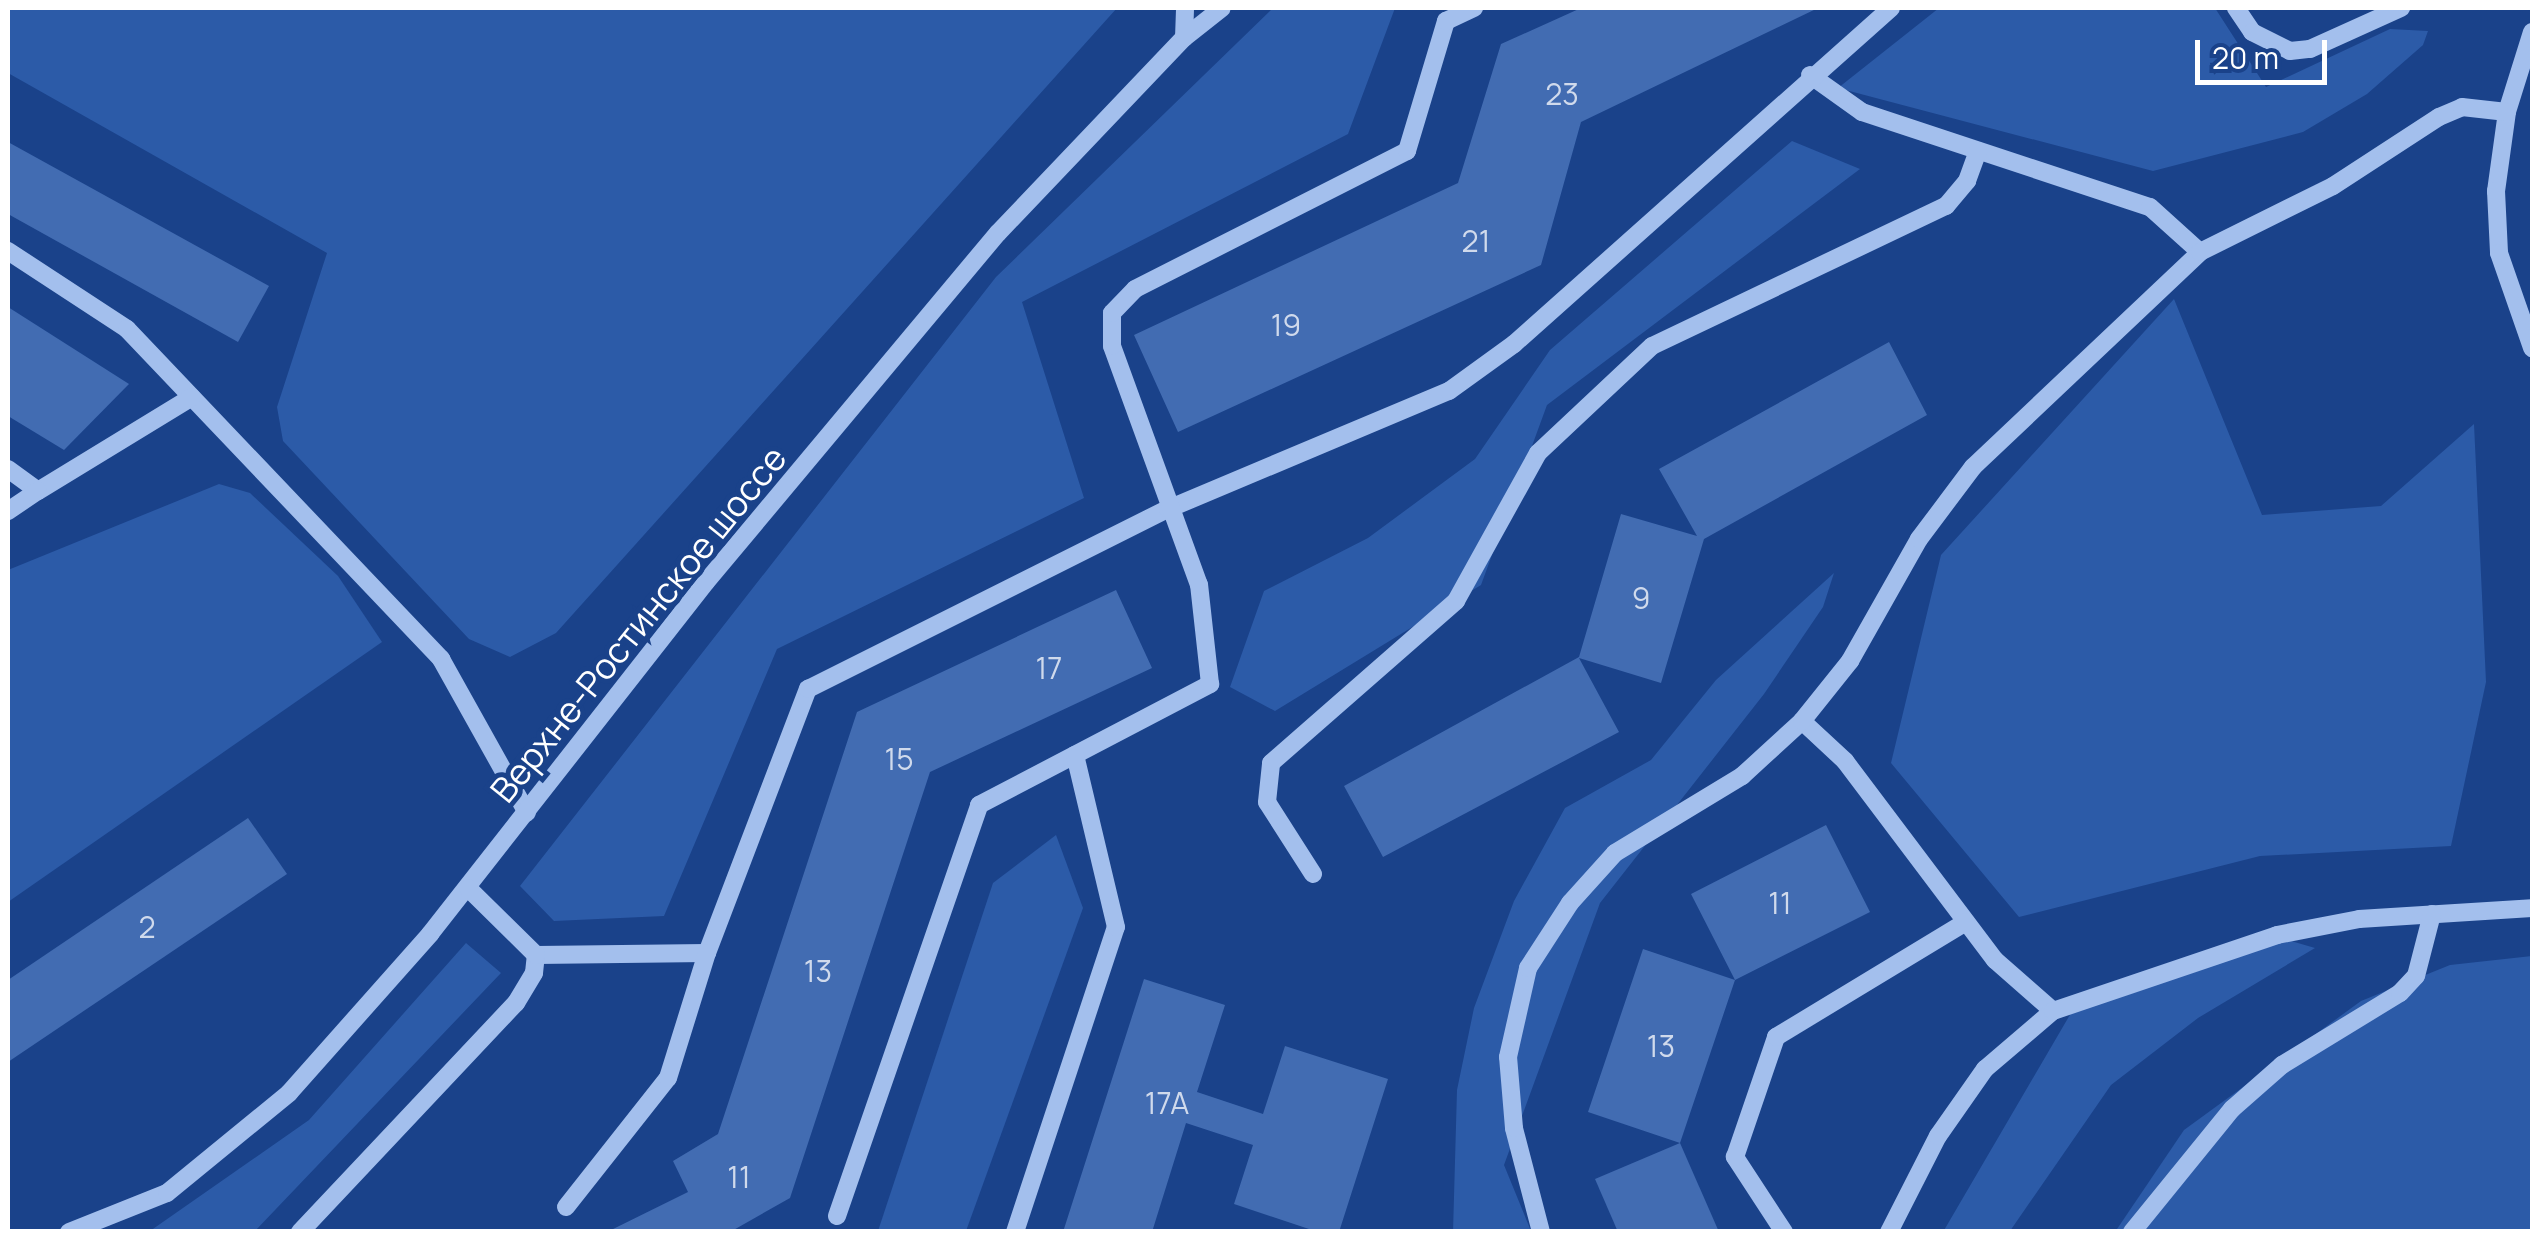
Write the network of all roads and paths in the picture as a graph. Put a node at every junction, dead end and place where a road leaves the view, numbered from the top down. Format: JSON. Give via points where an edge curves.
{"nodes":[{"id":1,"x":1185,"y":8,"type":"edge"},
{"id":2,"x":1222,"y":8,"type":"edge"},
{"id":3,"x":1474,"y":8,"type":"edge"},
{"id":4,"x":1891,"y":8,"type":"edge"},
{"id":5,"x":2236,"y":8,"type":"edge"},
{"id":6,"x":2401,"y":8,"type":"edge"},
{"id":7,"x":2532,"y":32,"type":"edge"},
{"id":8,"x":1184,"y":38,"type":"junction"},
{"id":9,"x":1810,"y":75,"type":"junction"},
{"id":10,"x":2507,"y":112,"type":"junction"},
{"id":11,"x":1978,"y":151,"type":"junction"},
{"id":12,"x":8,"y":251,"type":"edge"},
{"id":13,"x":2200,"y":252,"type":"junction"},
{"id":14,"x":2532,"y":348,"type":"edge"},
{"id":15,"x":192,"y":397,"type":"junction"},
{"id":16,"x":8,"y":470,"type":"edge"},
{"id":17,"x":38,"y":491,"type":"junction"},
{"id":18,"x":1168,"y":509,"type":"junction"},
{"id":19,"x":8,"y":510,"type":"edge"},
{"id":20,"x":1802,"y":722,"type":"junction"},
{"id":21,"x":1075,"y":755,"type":"junction"},
{"id":22,"x":526,"y":813,"type":"junction"},
{"id":23,"x":1313,"y":874,"type":"dead end"},
{"id":24,"x":468,"y":888,"type":"junction"},
{"id":25,"x":2532,"y":908,"type":"edge"},
{"id":26,"x":2432,"y":914,"type":"junction"},
{"id":27,"x":1966,"y":922,"type":"junction"},
{"id":28,"x":708,"y":953,"type":"junction"},
{"id":29,"x":536,"y":955,"type":"junction"},
{"id":30,"x":2052,"y":1011,"type":"junction"},
{"id":31,"x":566,"y":1207,"type":"dead end"},
{"id":32,"x":837,"y":1216,"type":"dead end"},
{"id":33,"x":68,"y":1232,"type":"edge"},
{"id":34,"x":300,"y":1232,"type":"edge"},
{"id":35,"x":1016,"y":1232,"type":"edge"},
{"id":36,"x":1541,"y":1232,"type":"edge"},
{"id":37,"x":1784,"y":1232,"type":"edge"},
{"id":38,"x":1889,"y":1232,"type":"edge"},
{"id":39,"x":2132,"y":1232,"type":"edge"}],
"edges":[{"from":1,"to":8,"type":"street"},
{"from":2,"to":8,"type":"street","name":"Верхне-Ростинское шоссе"},
{"from":3,"to":18,"type":"street","via":[[1446,21],[1407,150],[1135,289],[1112,313],[1112,346]]},
{"from":4,"to":9,"type":"street"},
{"from":5,"to":6,"type":"street","via":[[2252,32],[2290,51],[2310,49]]},
{"from":7,"to":10,"type":"street"},
{"from":8,"to":22,"type":"street","name":"Верхне-Ростинское шоссе","via":[[998,233],[706,582]]},
{"from":9,"to":11,"type":"street","via":[[1862,112]]},
{"from":9,"to":18,"type":"street","via":[[1514,344],[1449,391]]},
{"from":10,"to":13,"type":"street","via":[[2462,107],[2440,117],[2333,186]]},
{"from":10,"to":14,"type":"street","via":[[2496,191],[2499,253]]},
{"from":11,"to":13,"type":"street","via":[[2150,207]]},
{"from":11,"to":23,"type":"street","via":[[1967,180],[1946,206],[1652,346],[1538,453],[1456,601],[1271,763],[1267,802]]},
{"from":12,"to":15,"type":"street","via":[[127,329]]},
{"from":13,"to":20,"type":"street","via":[[1973,467],[1919,539],[1850,661]]},
{"from":15,"to":17,"type":"street"},
{"from":15,"to":22,"type":"street","via":[[441,659]]},
{"from":16,"to":17,"type":"street"},
{"from":17,"to":19,"type":"street"},
{"from":18,"to":21,"type":"street","via":[[1199,585],[1210,684]]},
{"from":18,"to":28,"type":"street","via":[[808,689]]},
{"from":20,"to":27,"type":"street","via":[[1845,762]]},
{"from":20,"to":36,"type":"street","via":[[1742,776],[1615,853],[1528,968],[1508,1057],[1514,1128]]},
{"from":21,"to":32,"type":"street","via":[[979,805]]},
{"from":21,"to":35,"type":"street","via":[[1116,927]]},
{"from":22,"to":24,"type":"street","name":"Верхне-Ростинское шоссе"},
{"from":24,"to":29,"type":"street"},
{"from":24,"to":33,"type":"street","name":"Верхне-Ростинское шоссе","via":[[277,1104],[167,1193]]},
{"from":25,"to":26,"type":"street"},
{"from":26,"to":30,"type":"street","via":[[2277,935]]},
{"from":26,"to":39,"type":"street","via":[[2416,976],[2400,993],[2282,1064],[2232,1108]]},
{"from":27,"to":30,"type":"street","via":[[1995,960]]},
{"from":27,"to":37,"type":"street","via":[[1776,1038],[1734,1157]]},
{"from":28,"to":29,"type":"street"},
{"from":28,"to":31,"type":"street","via":[[668,1078]]},
{"from":29,"to":34,"type":"street","via":[[534,973],[516,1003]]},
{"from":30,"to":38,"type":"street","via":[[1985,1069],[1938,1136]]}]}
